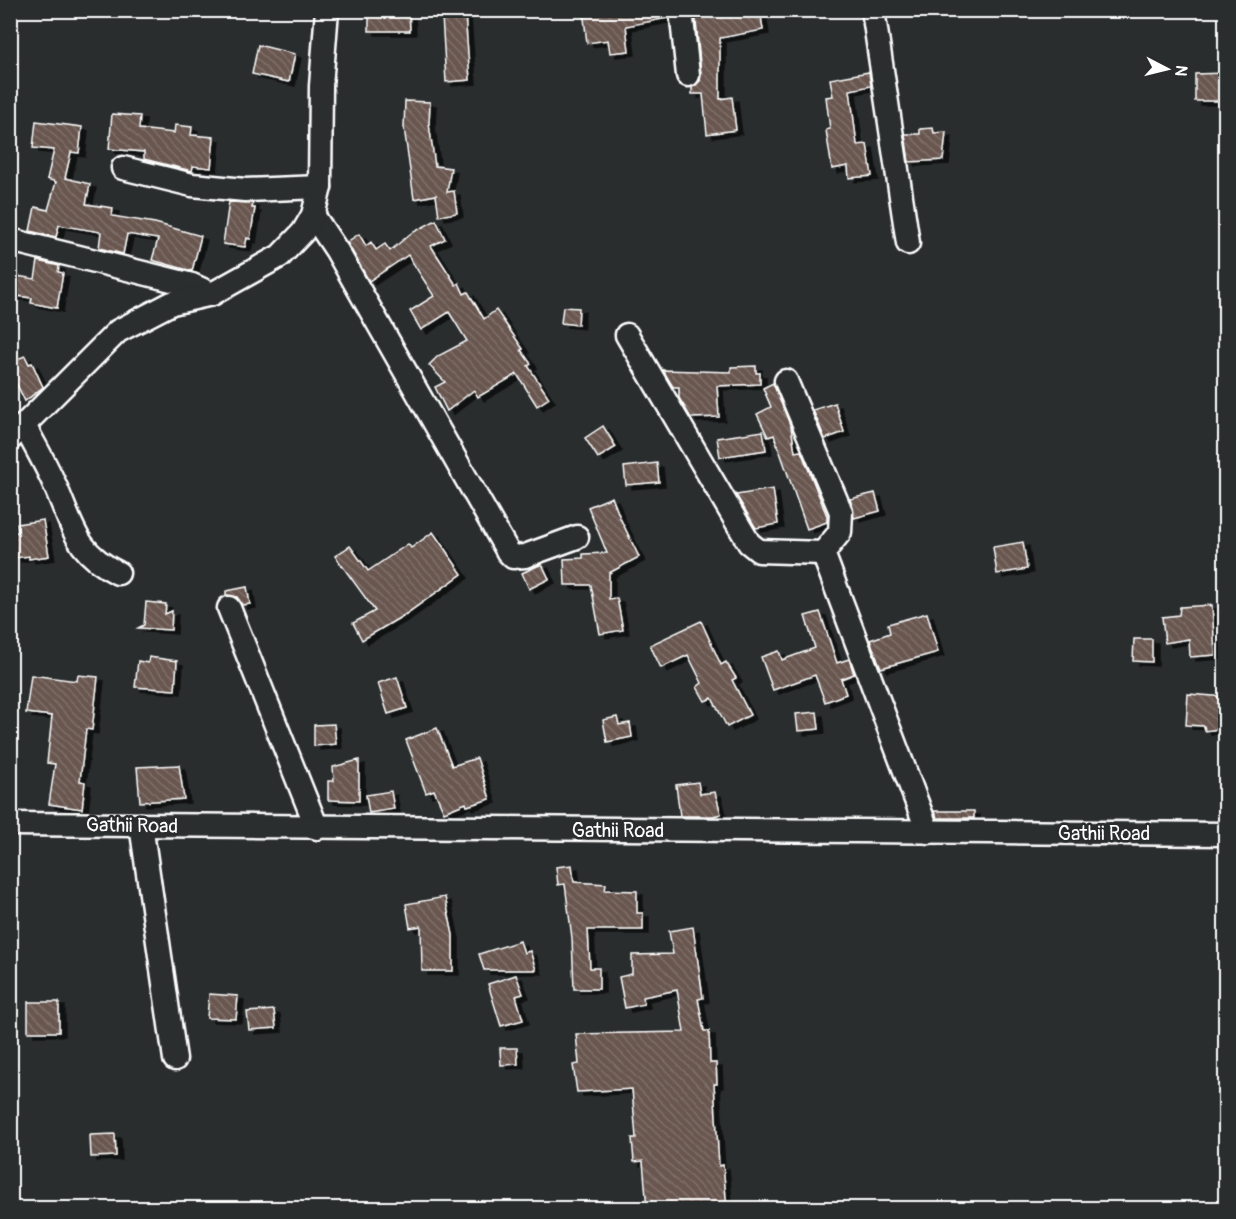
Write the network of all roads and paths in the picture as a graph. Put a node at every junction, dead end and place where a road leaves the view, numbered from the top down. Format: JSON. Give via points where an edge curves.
{"nodes":[{"id":1,"x":327,"y":10,"type":"edge"},
{"id":2,"x":681,"y":10,"type":"edge"},
{"id":3,"x":873,"y":10,"type":"edge"},
{"id":4,"x":688,"y":75,"type":"dead end"},
{"id":5,"x":123,"y":168,"type":"dead end"},
{"id":6,"x":320,"y":187,"type":"junction"},
{"id":7,"x":313,"y":214,"type":"junction"},
{"id":8,"x":10,"y":240,"type":"edge"},
{"id":9,"x":908,"y":243,"type":"dead end"},
{"id":10,"x":212,"y":294,"type":"junction"},
{"id":11,"x":627,"y":335,"type":"dead end"},
{"id":12,"x":786,"y":381,"type":"dead end"},
{"id":13,"x":18,"y":433,"type":"edge"},
{"id":14,"x":578,"y":537,"type":"dead end"},
{"id":15,"x":823,"y":553,"type":"junction"},
{"id":16,"x":118,"y":573,"type":"dead end"},
{"id":17,"x":229,"y":608,"type":"dead end"},
{"id":18,"x":10,"y":824,"type":"edge"},
{"id":19,"x":141,"y":825,"type":"junction"},
{"id":20,"x":317,"y":828,"type":"junction"},
{"id":21,"x":928,"y":832,"type":"junction"},
{"id":22,"x":1226,"y":834,"type":"edge"},
{"id":23,"x":175,"y":1059,"type":"dead end"}],
"edges":[{"from":1,"to":6,"type":"street"},
{"from":2,"to":4,"type":"street"},
{"from":3,"to":9,"type":"street"},
{"from":5,"to":6,"type":"street","via":[[192,185],[245,190]]},
{"from":6,"to":7,"type":"street"},
{"from":7,"to":10,"type":"street","via":[[303,232],[280,256]]},
{"from":7,"to":14,"type":"street","via":[[508,552],[513,557],[525,556]]},
{"from":8,"to":10,"type":"street","via":[[192,285]]},
{"from":10,"to":13,"type":"street","via":[[172,303],[118,331]]},
{"from":11,"to":15,"type":"street","via":[[749,543],[759,551]]},
{"from":12,"to":15,"type":"street","via":[[841,512],[840,532]]},
{"from":13,"to":16,"type":"street","via":[[56,488],[74,535],[87,553]]},
{"from":15,"to":21,"type":"street"},
{"from":17,"to":20,"type":"street"},
{"from":18,"to":19,"type":"street","name":"Gathii Road"},
{"from":19,"to":20,"type":"street","name":"Gathii Road"},
{"from":19,"to":23,"type":"street"},
{"from":20,"to":21,"type":"street","name":"Gathii Road"},
{"from":21,"to":22,"type":"street","name":"Gathii Road"}]}
